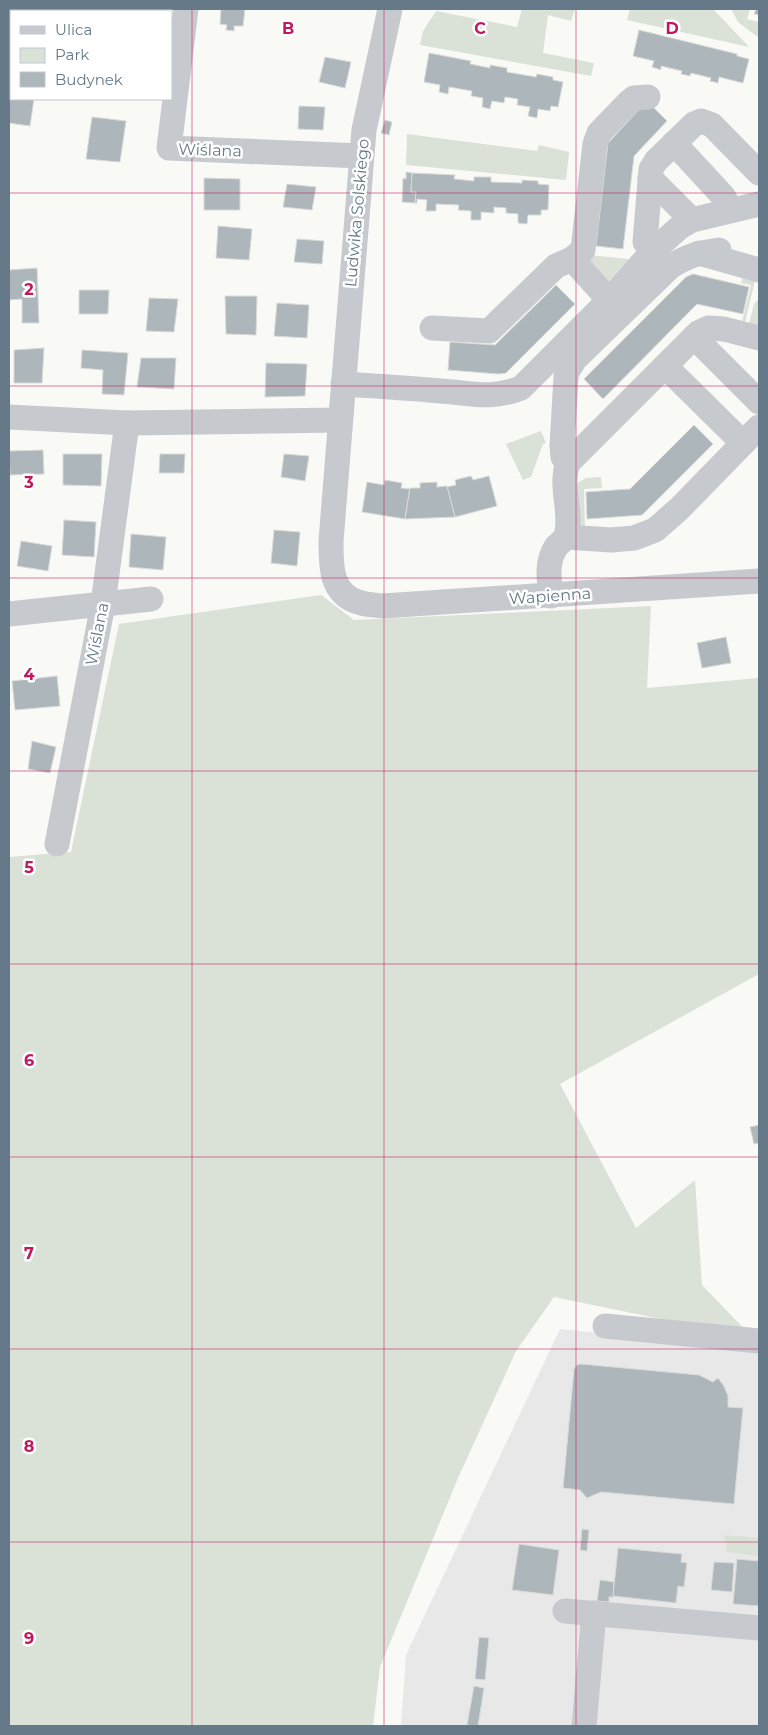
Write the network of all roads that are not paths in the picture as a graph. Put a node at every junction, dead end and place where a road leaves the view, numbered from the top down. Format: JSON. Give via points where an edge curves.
{"nodes":[{"id":1,"x":186,"y":9,"type":"edge"},
{"id":2,"x":390,"y":9,"type":"edge"},
{"id":3,"x":648,"y":96,"type":"dead end"},
{"id":4,"x":674,"y":143,"type":"junction"},
{"id":5,"x":362,"y":156,"type":"junction"},
{"id":6,"x":759,"y":173,"type":"edge"},
{"id":7,"x":650,"y":178,"type":"junction"},
{"id":8,"x":759,"y":204,"type":"edge"},
{"id":9,"x":731,"y":210,"type":"junction"},
{"id":10,"x":692,"y":220,"type":"junction"},
{"id":11,"x":653,"y":251,"type":"junction"},
{"id":12,"x":572,"y":259,"type":"junction"},
{"id":13,"x":759,"y":270,"type":"edge"},
{"id":14,"x":609,"y":300,"type":"junction"},
{"id":15,"x":432,"y":328,"type":"dead end"},
{"id":16,"x":694,"y":337,"type":"junction"},
{"id":17,"x":759,"y":338,"type":"edge"},
{"id":18,"x":665,"y":366,"type":"junction"},
{"id":19,"x":343,"y":384,"type":"junction"},
{"id":20,"x":759,"y":402,"type":"edge"},
{"id":21,"x":9,"y":417,"type":"edge"},
{"id":22,"x":340,"y":420,"type":"junction"},
{"id":23,"x":127,"y":422,"type":"junction"},
{"id":24,"x":751,"y":435,"type":"edge"},
{"id":25,"x":568,"y":463,"type":"junction"},
{"id":26,"x":566,"y":537,"type":"junction"},
{"id":27,"x":759,"y":580,"type":"edge"},
{"id":28,"x":344,"y":594,"type":"joint"},
{"id":29,"x":551,"y":596,"type":"junction"},
{"id":30,"x":151,"y":599,"type":"dead end"},
{"id":31,"x":103,"y":604,"type":"junction"},
{"id":32,"x":9,"y":614,"type":"edge"},
{"id":33,"x":57,"y":844,"type":"dead end"},
{"id":34,"x":605,"y":1326,"type":"dead end"},
{"id":35,"x":759,"y":1341,"type":"edge"},
{"id":36,"x":565,"y":1611,"type":"dead end"},
{"id":37,"x":594,"y":1613,"type":"junction"},
{"id":38,"x":759,"y":1628,"type":"edge"},
{"id":39,"x":584,"y":1726,"type":"edge"}],
"edges":[{"from":1,"to":5,"type":"street","name":"Wiślana","via":[[169,148]]},
{"from":2,"to":5,"type":"street","name":"Ludwika Solskiego","via":[[364,130]]},
{"from":3,"to":12,"type":"street","via":[[634,98],[599,133],[582,250]]},
{"from":4,"to":6,"type":"street","via":[[694,124],[705,121]]},
{"from":4,"to":7,"type":"street","via":[[656,161]]},
{"from":4,"to":9,"type":"street","via":[[723,196]]},
{"from":5,"to":19,"type":"street","name":"Ludwika Solskiego"},
{"from":7,"to":10,"type":"street"},
{"from":7,"to":11,"type":"street","via":[[645,242]]},
{"from":8,"to":9,"type":"street"},
{"from":9,"to":10,"type":"street"},
{"from":10,"to":11,"type":"street"},
{"from":11,"to":14,"type":"street"},
{"from":12,"to":14,"type":"street"},
{"from":12,"to":15,"type":"street","via":[[556,266],[489,331]]},
{"from":13,"to":25,"type":"street","via":[[710,257],[709,251],[684,257],[575,359],[566,377],[562,446],[563,457]]},
{"from":14,"to":19,"type":"street","via":[[521,388],[505,394],[486,396]]},
{"from":16,"to":17,"type":"street","via":[[709,328]]},
{"from":16,"to":18,"type":"street"},
{"from":16,"to":20,"type":"street"},
{"from":18,"to":24,"type":"street"},
{"from":18,"to":25,"type":"street"},
{"from":19,"to":22,"type":"street","name":"Ludwika Solskiego"},
{"from":21,"to":23,"type":"street"},
{"from":22,"to":23,"type":"street"},
{"from":22,"to":28,"type":"street","name":"Ludwika Solskiego","via":[[331,566],[334,581]]},
{"from":23,"to":31,"type":"street","name":"Wiślana"},
{"from":24,"to":26,"type":"street","via":[[655,530],[634,538],[611,540]]},
{"from":25,"to":26,"type":"street","via":[[564,472]]},
{"from":26,"to":29,"type":"street","via":[[550,558]]},
{"from":27,"to":29,"type":"street","name":"Wapienna"},
{"from":28,"to":29,"type":"street","name":"Wapienna","via":[[358,602],[382,606]]},
{"from":30,"to":31,"type":"street"},
{"from":31,"to":32,"type":"street"},
{"from":31,"to":33,"type":"street","name":"Wiślana"},
{"from":34,"to":35,"type":"street"},
{"from":36,"to":37,"type":"street"},
{"from":37,"to":38,"type":"street"},
{"from":37,"to":39,"type":"street"}]}
